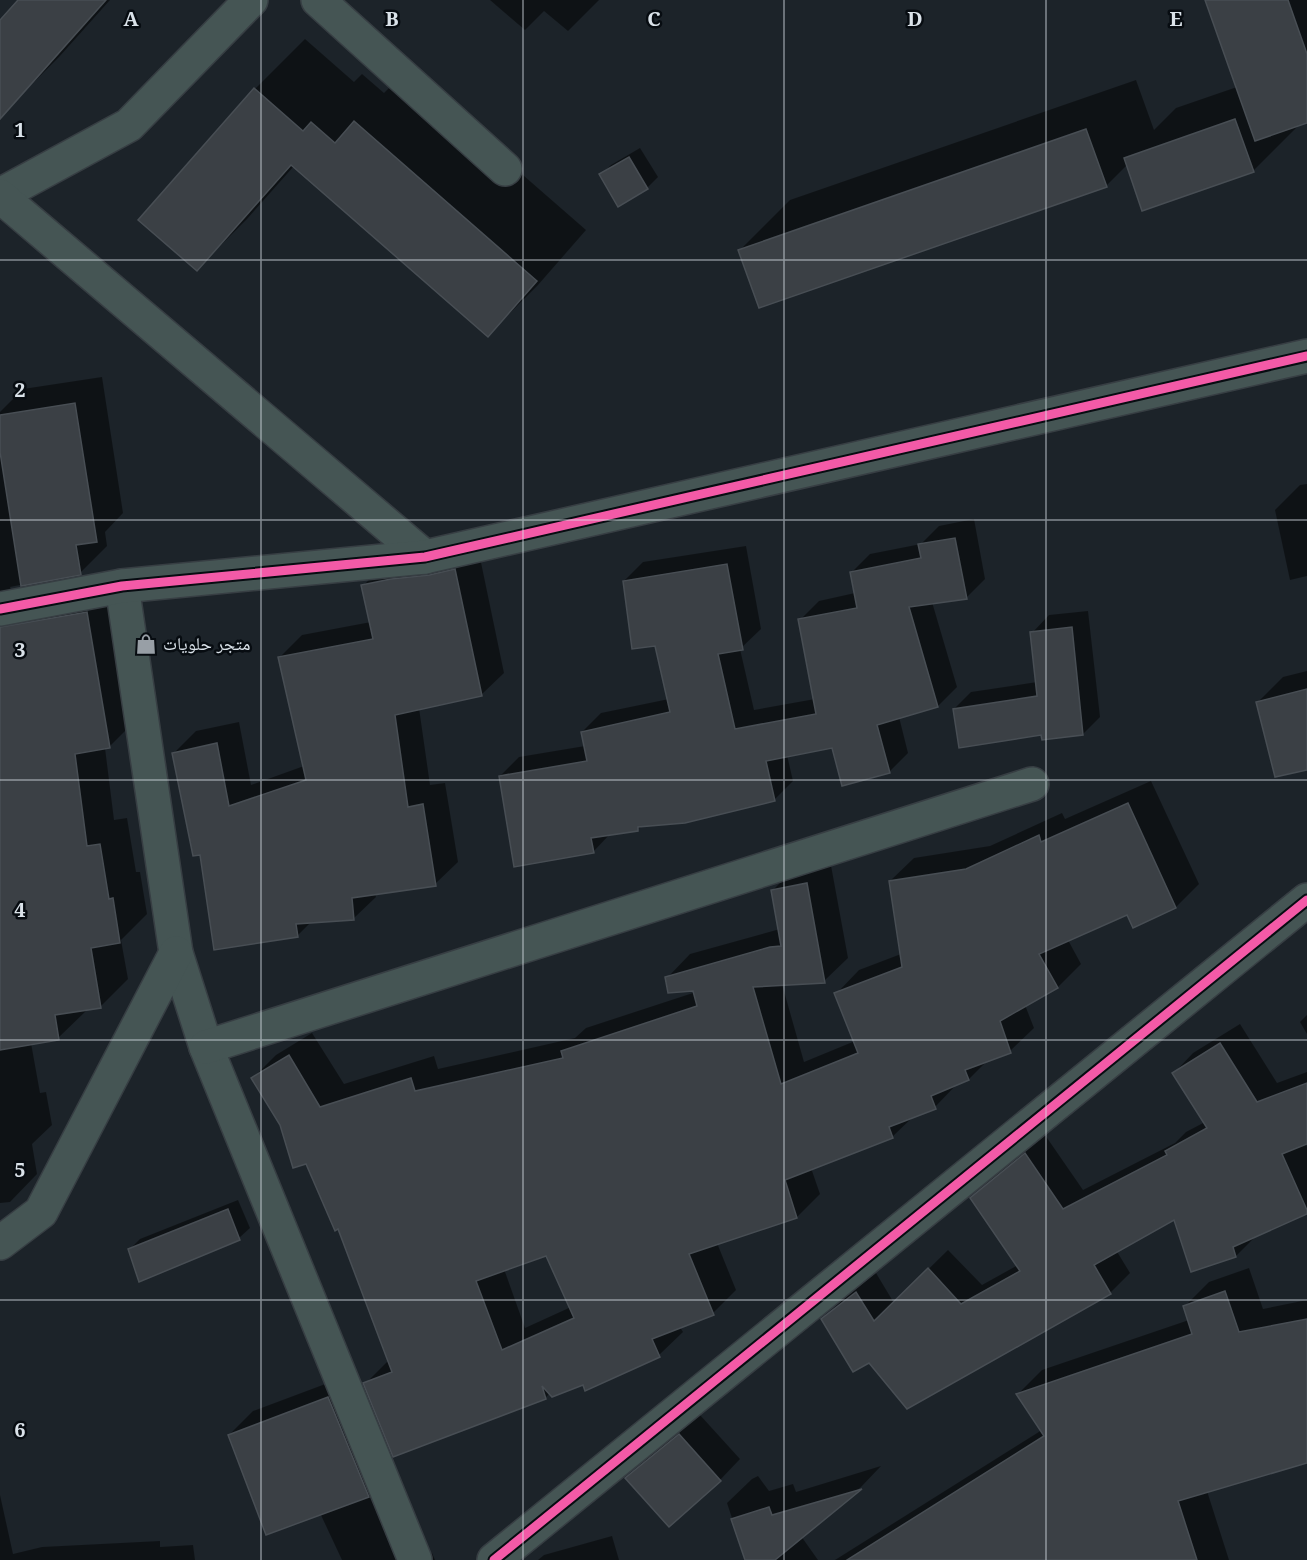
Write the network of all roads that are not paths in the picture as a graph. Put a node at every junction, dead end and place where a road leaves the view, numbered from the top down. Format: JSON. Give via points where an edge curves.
{"nodes":[{"id":1,"x":251,"y":0,"type":"edge"},
{"id":2,"x":318,"y":0,"type":"edge"},
{"id":3,"x":505,"y":169,"type":"dead end"},
{"id":4,"x":0,"y":196,"type":"edge"},
{"id":5,"x":1307,"y":356,"type":"edge"},
{"id":6,"x":425,"y":557,"type":"junction"},
{"id":7,"x":122,"y":585,"type":"junction"},
{"id":8,"x":0,"y":609,"type":"edge"},
{"id":9,"x":1032,"y":784,"type":"dead end"},
{"id":10,"x":1307,"y":900,"type":"edge"},
{"id":11,"x":176,"y":953,"type":"junction"},
{"id":12,"x":206,"y":1047,"type":"junction"},
{"id":13,"x":0,"y":1244,"type":"edge"},
{"id":14,"x":415,"y":1560,"type":"edge"},
{"id":15,"x":494,"y":1560,"type":"edge"}],
"edges":[{"from":1,"to":4,"type":"street","via":[[129,125]]},
{"from":2,"to":3,"type":"street"},
{"from":4,"to":6,"type":"street"},
{"from":5,"to":6,"type":"street"},
{"from":6,"to":7,"type":"street"},
{"from":7,"to":8,"type":"street"},
{"from":7,"to":11,"type":"street"},
{"from":9,"to":12,"type":"street"},
{"from":10,"to":15,"type":"street"},
{"from":11,"to":12,"type":"street"},
{"from":11,"to":13,"type":"street","via":[[41,1212]]},
{"from":12,"to":14,"type":"street"}]}
